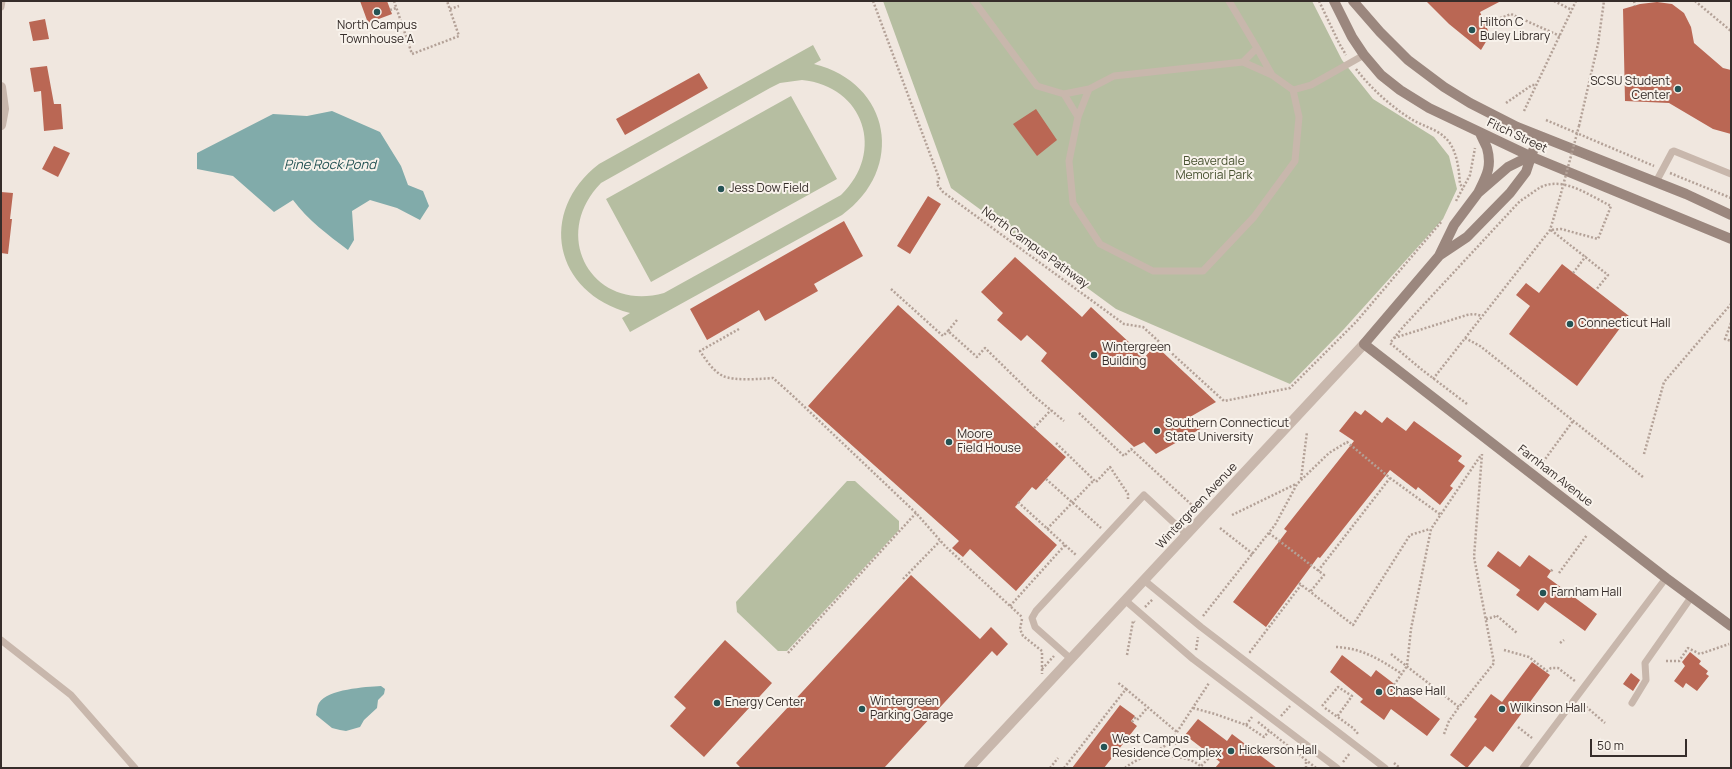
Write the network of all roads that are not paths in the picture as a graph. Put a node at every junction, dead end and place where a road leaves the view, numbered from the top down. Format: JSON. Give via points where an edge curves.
{"nodes":[{"id":1,"x":2,"y":1,"type":"edge"},
{"id":2,"x":974,"y":1,"type":"edge"},
{"id":3,"x":1229,"y":1,"type":"edge"},
{"id":4,"x":1334,"y":1,"type":"edge"},
{"id":5,"x":1353,"y":1,"type":"edge"},
{"id":6,"x":1,"y":7,"type":"edge"},
{"id":7,"x":1257,"y":48,"type":"junction"},
{"id":8,"x":1364,"y":55,"type":"junction"},
{"id":9,"x":1243,"y":62,"type":"junction"},
{"id":10,"x":1272,"y":75,"type":"junction"},
{"id":11,"x":1,"y":87,"type":"edge"},
{"id":12,"x":1088,"y":89,"type":"junction"},
{"id":13,"x":1293,"y":90,"type":"junction"},
{"id":14,"x":1064,"y":94,"type":"junction"},
{"id":15,"x":1078,"y":117,"type":"junction"},
{"id":16,"x":1,"y":125,"type":"edge"},
{"id":17,"x":1480,"y":133,"type":"junction"},
{"id":18,"x":1538,"y":136,"type":"junction"},
{"id":19,"x":1530,"y":156,"type":"junction"},
{"id":20,"x":1731,"y":174,"type":"edge"},
{"id":21,"x":1656,"y":182,"type":"junction"},
{"id":22,"x":1478,"y":193,"type":"junction"},
{"id":23,"x":1731,"y":215,"type":"edge"},
{"id":24,"x":1731,"y":239,"type":"edge"},
{"id":25,"x":1438,"y":256,"type":"junction"},
{"id":26,"x":1364,"y":344,"type":"junction"},
{"id":27,"x":1187,"y":535,"type":"junction"},
{"id":28,"x":1666,"y":578,"type":"junction"},
{"id":29,"x":1145,"y":580,"type":"junction"},
{"id":30,"x":1692,"y":596,"type":"junction"},
{"id":31,"x":1126,"y":601,"type":"junction"},
{"id":32,"x":1731,"y":626,"type":"edge"},
{"id":33,"x":1,"y":640,"type":"edge"},
{"id":34,"x":1071,"y":660,"type":"junction"},
{"id":35,"x":1632,"y":703,"type":"dead end"},
{"id":36,"x":1339,"y":766,"type":"edge"},
{"id":37,"x":136,"y":768,"type":"edge"},
{"id":38,"x":969,"y":768,"type":"edge"},
{"id":39,"x":1385,"y":768,"type":"edge"},
{"id":40,"x":1523,"y":768,"type":"edge"}],
"edges":[{"from":1,"to":6,"type":"lane"},
{"from":2,"to":14,"type":"lane","via":[[1037,86]]},
{"from":3,"to":7,"type":"lane"},
{"from":4,"to":8,"type":"street","name":"Fitch Street"},
{"from":5,"to":18,"type":"street","name":"Fitch Street","via":[[1408,60],[1444,87],[1496,117]]},
{"from":7,"to":9,"type":"lane"},
{"from":7,"to":10,"type":"lane"},
{"from":8,"to":13,"type":"lane","via":[[1311,85]]},
{"from":8,"to":17,"type":"street","name":"Fitch Street","via":[[1381,75],[1400,90],[1429,108]]},
{"from":9,"to":10,"type":"lane"},
{"from":9,"to":12,"type":"lane","via":[[1114,76]]},
{"from":10,"to":13,"type":"lane"},
{"from":11,"to":16,"type":"street","via":[[4,109]]},
{"from":12,"to":14,"type":"lane"},
{"from":12,"to":15,"type":"lane"},
{"from":13,"to":15,"type":"lane","via":[[1299,117],[1295,161],[1254,217],[1203,271],[1153,271],[1100,244],[1073,203],[1069,161]]},
{"from":14,"to":15,"type":"lane"},
{"from":17,"to":19,"type":"street","name":"Fitch Street"},
{"from":17,"to":22,"type":"street","via":[[1488,152],[1489,170]]},
{"from":18,"to":19,"type":"street","name":"Wintergreen Avenue"},
{"from":18,"to":21,"type":"street","name":"Fitch Street"},
{"from":19,"to":22,"type":"street","name":"Wintergreen Avenue","via":[[1508,167]]},
{"from":19,"to":24,"type":"street","name":"Fitch Street"},
{"from":19,"to":25,"type":"street","name":"Wintergreen Avenue","via":[[1526,172],[1510,193],[1467,237]]},
{"from":20,"to":21,"type":"lane","via":[[1672,152]]},
{"from":21,"to":23,"type":"street","name":"Fitch Street"},
{"from":22,"to":25,"type":"street","name":"Wintergreen Avenue","via":[[1454,225]]},
{"from":25,"to":26,"type":"street","name":"Wintergreen Avenue"},
{"from":26,"to":27,"type":"street","name":"Wintergreen Avenue"},
{"from":26,"to":28,"type":"street","name":"Farnham Avenue"},
{"from":27,"to":29,"type":"street","name":"Wintergreen Avenue"},
{"from":27,"to":34,"type":"lane","via":[[1144,496],[1036,611],[1032,618],[1036,627]]},
{"from":28,"to":30,"type":"street","name":"Farnham Avenue"},
{"from":28,"to":40,"type":"lane"},
{"from":29,"to":31,"type":"street","name":"Wintergreen Avenue"},
{"from":29,"to":39,"type":"lane","via":[[1201,627]]},
{"from":30,"to":32,"type":"street","name":"Farnham Avenue"},
{"from":30,"to":35,"type":"lane","via":[[1645,663],[1646,680]]},
{"from":31,"to":34,"type":"street","name":"Wintergreen Avenue"},
{"from":31,"to":36,"type":"lane","via":[[1193,659]]},
{"from":33,"to":37,"type":"lane","via":[[71,695]]},
{"from":34,"to":38,"type":"street","name":"Wintergreen Avenue"}]}
